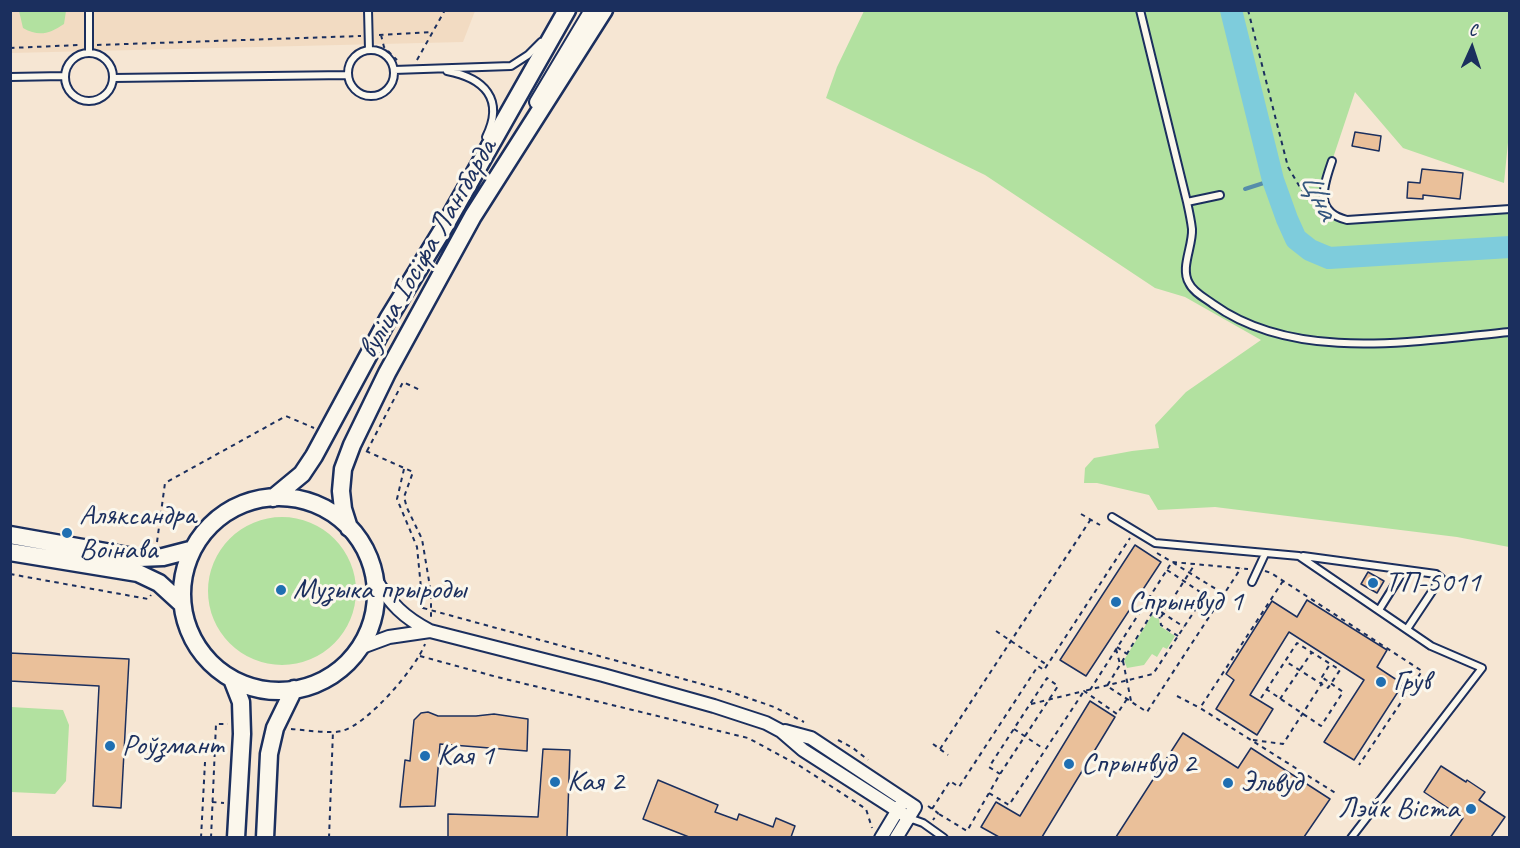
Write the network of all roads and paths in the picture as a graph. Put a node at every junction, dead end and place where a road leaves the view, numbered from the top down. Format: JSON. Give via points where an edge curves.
{"nodes":[{"id":1,"x":94,"y":10,"type":"edge"},
{"id":2,"x":368,"y":10,"type":"edge"},
{"id":3,"x":446,"y":10,"type":"edge"},
{"id":4,"x":560,"y":10,"type":"edge"},
{"id":5,"x":567,"y":10,"type":"edge"},
{"id":6,"x":591,"y":10,"type":"edge"},
{"id":7,"x":604,"y":10,"type":"edge"},
{"id":8,"x":1140,"y":10,"type":"edge"},
{"id":9,"x":1248,"y":10,"type":"edge"},
{"id":10,"x":89,"y":11,"type":"edge"},
{"id":11,"x":433,"y":32,"type":"junction"},
{"id":12,"x":381,"y":35,"type":"junction"},
{"id":13,"x":369,"y":36,"type":"junction"},
{"id":14,"x":10,"y":48,"type":"edge"},
{"id":15,"x":89,"y":49,"type":"junction"},
{"id":16,"x":369,"y":50,"type":"junction"},
{"id":17,"x":399,"y":62,"type":"dead end"},
{"id":18,"x":427,"y":62,"type":"dead end"},
{"id":19,"x":434,"y":69,"type":"junction"},
{"id":20,"x":394,"y":70,"type":"junction"},
{"id":21,"x":348,"y":75,"type":"junction"},
{"id":22,"x":64,"y":76,"type":"junction"},
{"id":23,"x":10,"y":77,"type":"edge"},
{"id":24,"x":113,"y":78,"type":"junction"},
{"id":25,"x":1332,"y":161,"type":"dead end"},
{"id":26,"x":471,"y":177,"type":"junction"},
{"id":27,"x":1220,"y":195,"type":"dead end"},
{"id":28,"x":1187,"y":202,"type":"junction"},
{"id":29,"x":1509,"y":209,"type":"edge"},
{"id":30,"x":472,"y":216,"type":"junction"},
{"id":31,"x":1337,"y":218,"type":"junction"},
{"id":32,"x":1509,"y":332,"type":"edge"},
{"id":33,"x":420,"y":390,"type":"dead end"},
{"id":34,"x":367,"y":451,"type":"dead end"},
{"id":35,"x":404,"y":468,"type":"dead end"},
{"id":36,"x":273,"y":498,"type":"junction"},
{"id":37,"x":1081,"y":514,"type":"dead end"},
{"id":38,"x":1112,"y":517,"type":"dead end"},
{"id":39,"x":1091,"y":519,"type":"junction"},
{"id":40,"x":1100,"y":525,"type":"dead end"},
{"id":41,"x":350,"y":529,"type":"junction"},
{"id":42,"x":10,"y":535,"type":"edge"},
{"id":43,"x":1131,"y":537,"type":"dead end"},
{"id":44,"x":190,"y":550,"type":"junction"},
{"id":45,"x":10,"y":552,"type":"edge"},
{"id":46,"x":1156,"y":552,"type":"dead end"},
{"id":47,"x":1265,"y":554,"type":"junction"},
{"id":48,"x":1299,"y":556,"type":"junction"},
{"id":49,"x":1172,"y":562,"type":"junction"},
{"id":50,"x":1195,"y":564,"type":"junction"},
{"id":51,"x":1241,"y":568,"type":"junction"},
{"id":52,"x":1167,"y":570,"type":"junction"},
{"id":53,"x":1258,"y":570,"type":"junction"},
{"id":54,"x":1404,"y":570,"type":"junction"},
{"id":55,"x":1190,"y":573,"type":"junction"},
{"id":56,"x":375,"y":579,"type":"junction"},
{"id":57,"x":1283,"y":580,"type":"junction"},
{"id":58,"x":1184,"y":582,"type":"junction"},
{"id":59,"x":1252,"y":582,"type":"dead end"},
{"id":60,"x":1224,"y":594,"type":"junction"},
{"id":61,"x":1205,"y":596,"type":"junction"},
{"id":62,"x":1146,"y":602,"type":"junction"},
{"id":63,"x":1218,"y":603,"type":"junction"},
{"id":64,"x":182,"y":604,"type":"junction"},
{"id":65,"x":432,"y":610,"type":"junction"},
{"id":66,"x":1379,"y":610,"type":"junction"},
{"id":67,"x":1163,"y":614,"type":"junction"},
{"id":68,"x":1160,"y":618,"type":"junction"},
{"id":69,"x":1184,"y":627,"type":"junction"},
{"id":70,"x":1407,"y":629,"type":"junction"},
{"id":71,"x":430,"y":630,"type":"junction"},
{"id":72,"x":996,"y":631,"type":"dead end"},
{"id":73,"x":1178,"y":636,"type":"junction"},
{"id":74,"x":1011,"y":641,"type":"junction"},
{"id":75,"x":362,"y":647,"type":"junction"},
{"id":76,"x":1116,"y":648,"type":"junction"},
{"id":77,"x":1312,"y":652,"type":"junction"},
{"id":78,"x":1127,"y":654,"type":"junction"},
{"id":79,"x":420,"y":656,"type":"junction"},
{"id":80,"x":1123,"y":661,"type":"junction"},
{"id":81,"x":1285,"y":661,"type":"junction"},
{"id":82,"x":1047,"y":664,"type":"junction"},
{"id":83,"x":1120,"y":664,"type":"junction"},
{"id":84,"x":1330,"y":664,"type":"junction"},
{"id":85,"x":1300,"y":671,"type":"junction"},
{"id":86,"x":1322,"y":677,"type":"junction"},
{"id":87,"x":232,"y":678,"type":"junction"},
{"id":88,"x":1127,"y":681,"type":"junction"},
{"id":89,"x":1331,"y":683,"type":"junction"},
{"id":90,"x":1322,"y":685,"type":"junction"},
{"id":91,"x":1107,"y":686,"type":"junction"},
{"id":92,"x":294,"y":689,"type":"junction"},
{"id":93,"x":1266,"y":689,"type":"junction"},
{"id":94,"x":1090,"y":690,"type":"junction"},
{"id":95,"x":1084,"y":691,"type":"junction"},
{"id":96,"x":1177,"y":696,"type":"dead end"},
{"id":97,"x":1261,"y":698,"type":"dead end"},
{"id":98,"x":1127,"y":699,"type":"junction"},
{"id":99,"x":1280,"y":699,"type":"junction"},
{"id":100,"x":1050,"y":700,"type":"junction"},
{"id":101,"x":1131,"y":701,"type":"junction"},
{"id":102,"x":1030,"y":704,"type":"junction"},
{"id":103,"x":774,"y":707,"type":"dead end"},
{"id":104,"x":1200,"y":708,"type":"junction"},
{"id":105,"x":1303,"y":714,"type":"junction"},
{"id":106,"x":216,"y":724,"type":"dead end"},
{"id":107,"x":353,"y":726,"type":"dead end"},
{"id":108,"x":1014,"y":729,"type":"junction"},
{"id":109,"x":333,"y":731,"type":"dead end"},
{"id":110,"x":1025,"y":736,"type":"junction"},
{"id":111,"x":1250,"y":740,"type":"junction"},
{"id":112,"x":933,"y":744,"type":"dead end"},
{"id":113,"x":940,"y":749,"type":"junction"},
{"id":114,"x":1045,"y":749,"type":"junction"},
{"id":115,"x":948,"y":755,"type":"dead end"},
{"id":116,"x":206,"y":762,"type":"dead end"},
{"id":117,"x":1359,"y":765,"type":"dead end"},
{"id":118,"x":1000,"y":774,"type":"junction"},
{"id":119,"x":989,"y":793,"type":"junction"},
{"id":120,"x":1337,"y":794,"type":"dead end"},
{"id":121,"x":906,"y":809,"type":"junction"},
{"id":122,"x":932,"y":809,"type":"dead end"},
{"id":123,"x":938,"y":813,"type":"dead end"},
{"id":124,"x":923,"y":823,"type":"junction"},
{"id":125,"x":877,"y":834,"type":"edge"},
{"id":126,"x":201,"y":837,"type":"edge"},
{"id":127,"x":211,"y":837,"type":"edge"},
{"id":128,"x":236,"y":837,"type":"edge"},
{"id":129,"x":265,"y":837,"type":"edge"},
{"id":130,"x":328,"y":837,"type":"edge"},
{"id":131,"x":896,"y":837,"type":"edge"},
{"id":132,"x":944,"y":837,"type":"edge"},
{"id":133,"x":1352,"y":837,"type":"edge"}],
"edges":[{"from":1,"to":10,"type":"lane"},
{"from":2,"to":13,"type":"lane"},
{"from":3,"to":11,"type":"path"},
{"from":4,"to":19,"type":"lane","via":[[543,40],[510,66]]},
{"from":5,"to":26,"type":"main road","name":"вуліца Іосіфа Лангбарда"},
{"from":6,"to":30,"type":"street"},
{"from":7,"to":30,"type":"main road","name":"вуліца Іосіфа Лангбарда"},
{"from":8,"to":28,"type":"lane"},
{"from":9,"to":31,"type":"path","via":[[1288,167],[1319,209]]},
{"from":10,"to":15,"type":"lane"},
{"from":11,"to":12,"type":"path"},
{"from":11,"to":18,"type":"path","via":[[416,62]]},
{"from":12,"to":13,"type":"path"},
{"from":12,"to":17,"type":"path","via":[[384,47]]},
{"from":13,"to":15,"type":"path"},
{"from":13,"to":16,"type":"lane"},
{"from":14,"to":15,"type":"path"},
{"from":15,"to":22,"type":"lane","via":[[69,62]]},
{"from":15,"to":24,"type":"lane","via":[[109,63]]},
{"from":16,"to":20,"type":"lane","via":[[384,54]]},
{"from":16,"to":21,"type":"lane","via":[[356,56]]},
{"from":19,"to":20,"type":"lane"},
{"from":19,"to":26,"type":"lane","via":[[469,76],[489,94],[494,108],[491,128]]},
{"from":20,"to":21,"type":"lane","via":[[388,88],[376,95],[361,93]]},
{"from":21,"to":24,"type":"lane"},
{"from":22,"to":23,"type":"lane"},
{"from":22,"to":24,"type":"lane","via":[[73,96],[88,101],[102,97]]},
{"from":25,"to":31,"type":"lane","via":[[1323,198]]},
{"from":26,"to":36,"type":"main road","name":"вуліца Іосіфа Лангбарда","via":[[314,456],[302,474]]},
{"from":27,"to":28,"type":"lane"},
{"from":28,"to":32,"type":"lane","via":[[1192,231],[1188,283],[1228,315],[1262,330],[1313,342],[1386,343]]},
{"from":29,"to":31,"type":"lane"},
{"from":30,"to":41,"type":"main road","name":"вуліца Іосіфа Лангбарда","via":[[352,445],[340,491]]},
{"from":33,"to":34,"type":"path","via":[[403,382]]},
{"from":35,"to":65,"type":"path","via":[[397,499],[417,547],[423,608]]},
{"from":36,"to":41,"type":"main road","via":[[315,505]]},
{"from":36,"to":44,"type":"main road","via":[[246,503],[220,516]]},
{"from":37,"to":39,"type":"path"},
{"from":38,"to":47,"type":"lane","via":[[1155,543]]},
{"from":39,"to":40,"type":"path"},
{"from":39,"to":74,"type":"path"},
{"from":41,"to":56,"type":"main road","via":[[366,552]]},
{"from":42,"to":44,"type":"main road","via":[[139,558]]},
{"from":43,"to":82,"type":"path"},
{"from":44,"to":64,"type":"main road","via":[[183,568]]},
{"from":45,"to":64,"type":"main road","via":[[138,573],[159,583]]},
{"from":46,"to":49,"type":"path"},
{"from":47,"to":48,"type":"lane"},
{"from":47,"to":53,"type":"lane"},
{"from":48,"to":54,"type":"lane"},
{"from":48,"to":66,"type":"lane"},
{"from":49,"to":50,"type":"path"},
{"from":49,"to":52,"type":"path"},
{"from":49,"to":55,"type":"path"},
{"from":50,"to":51,"type":"path"},
{"from":50,"to":55,"type":"path"},
{"from":51,"to":53,"type":"path"},
{"from":51,"to":60,"type":"path"},
{"from":52,"to":58,"type":"path"},
{"from":52,"to":62,"type":"path"},
{"from":53,"to":57,"type":"path"},
{"from":53,"to":59,"type":"lane"},
{"from":54,"to":66,"type":"lane"},
{"from":54,"to":70,"type":"lane","via":[[1441,578]]},
{"from":55,"to":58,"type":"path"},
{"from":55,"to":60,"type":"path"},
{"from":56,"to":71,"type":"street","via":[[398,610]]},
{"from":56,"to":75,"type":"main road","via":[[375,615]]},
{"from":57,"to":104,"type":"path"},
{"from":57,"to":117,"type":"path","via":[[1422,671]]},
{"from":58,"to":61,"type":"path"},
{"from":58,"to":67,"type":"path"},
{"from":60,"to":63,"type":"path"},
{"from":61,"to":63,"type":"path"},
{"from":61,"to":69,"type":"path"},
{"from":62,"to":67,"type":"path"},
{"from":62,"to":76,"type":"path"},
{"from":63,"to":101,"type":"path","via":[[1148,712]]},
{"from":64,"to":87,"type":"main road","via":[[186,625],[197,644]]},
{"from":65,"to":71,"type":"path"},
{"from":65,"to":103,"type":"path"},
{"from":66,"to":70,"type":"lane"},
{"from":67,"to":68,"type":"path"},
{"from":67,"to":69,"type":"path"},
{"from":68,"to":73,"type":"path","via":[[1161,625]]},
{"from":68,"to":78,"type":"path","via":[[1152,613]]},
{"from":69,"to":73,"type":"path"},
{"from":70,"to":133,"type":"lane","via":[[1431,646],[1482,668]]},
{"from":71,"to":75,"type":"street","via":[[389,637]]},
{"from":71,"to":79,"type":"path"},
{"from":71,"to":121,"type":"street","via":[[692,700],[811,738]]},
{"from":72,"to":74,"type":"path"},
{"from":73,"to":88,"type":"path","via":[[1153,675]]},
{"from":74,"to":82,"type":"path"},
{"from":74,"to":113,"type":"path"},
{"from":75,"to":92,"type":"main road","via":[[334,676]]},
{"from":76,"to":78,"type":"path"},
{"from":76,"to":83,"type":"path"},
{"from":76,"to":94,"type":"path"},
{"from":77,"to":81,"type":"path","via":[[1297,643]]},
{"from":77,"to":84,"type":"path"},
{"from":77,"to":85,"type":"path"},
{"from":78,"to":80,"type":"path"},
{"from":79,"to":107,"type":"path","via":[[390,695]]},
{"from":79,"to":125,"type":"path","via":[[748,738],[866,809]]},
{"from":80,"to":83,"type":"path"},
{"from":80,"to":88,"type":"path"},
{"from":81,"to":85,"type":"path"},
{"from":81,"to":93,"type":"path"},
{"from":82,"to":122,"type":"path","via":[[1044,670],[1038,666],[959,787],[950,782]]},
{"from":83,"to":91,"type":"path"},
{"from":84,"to":86,"type":"path"},
{"from":84,"to":89,"type":"path","via":[[1340,670]]},
{"from":85,"to":90,"type":"path"},
{"from":85,"to":99,"type":"path"},
{"from":86,"to":89,"type":"path"},
{"from":86,"to":90,"type":"path"},
{"from":87,"to":92,"type":"main road","via":[[245,685]]},
{"from":87,"to":128,"type":"main road","via":[[242,702]]},
{"from":88,"to":91,"type":"path"},
{"from":88,"to":101,"type":"path"},
{"from":89,"to":90,"type":"path","via":[[1328,688]]},
{"from":89,"to":105,"type":"path","via":[[1344,692],[1321,726]]},
{"from":90,"to":105,"type":"path"},
{"from":91,"to":94,"type":"path"},
{"from":91,"to":98,"type":"path"},
{"from":92,"to":129,"type":"main road","via":[[274,728]]},
{"from":93,"to":97,"type":"path"},
{"from":93,"to":99,"type":"path"},
{"from":94,"to":95,"type":"path"},
{"from":95,"to":98,"type":"path","via":[[1117,714]]},
{"from":95,"to":100,"type":"path"},
{"from":95,"to":114,"type":"path"},
{"from":96,"to":104,"type":"path"},
{"from":98,"to":101,"type":"path"},
{"from":99,"to":105,"type":"path"},
{"from":100,"to":102,"type":"path"},
{"from":100,"to":102,"type":"path","via":[[1058,686],[1047,678]]},
{"from":100,"to":110,"type":"path"},
{"from":102,"to":108,"type":"path"},
{"from":104,"to":111,"type":"path"},
{"from":105,"to":111,"type":"path","via":[[1283,744]]},
{"from":106,"to":127,"type":"path"},
{"from":108,"to":110,"type":"path"},
{"from":108,"to":118,"type":"path","via":[[989,767]]},
{"from":109,"to":130,"type":"path"},
{"from":110,"to":114,"type":"path"},
{"from":110,"to":118,"type":"path"},
{"from":111,"to":120,"type":"path"},
{"from":112,"to":113,"type":"path"},
{"from":113,"to":115,"type":"path"},
{"from":114,"to":119,"type":"path","via":[[1009,805]]},
{"from":116,"to":126,"type":"path"},
{"from":118,"to":119,"type":"path"},
{"from":119,"to":123,"type":"path","via":[[967,831]]},
{"from":121,"to":124,"type":"lane"},
{"from":121,"to":124,"type":"lane"},
{"from":121,"to":125,"type":"street"},
{"from":121,"to":131,"type":"street"},
{"from":124,"to":132,"type":"lane"}]}
